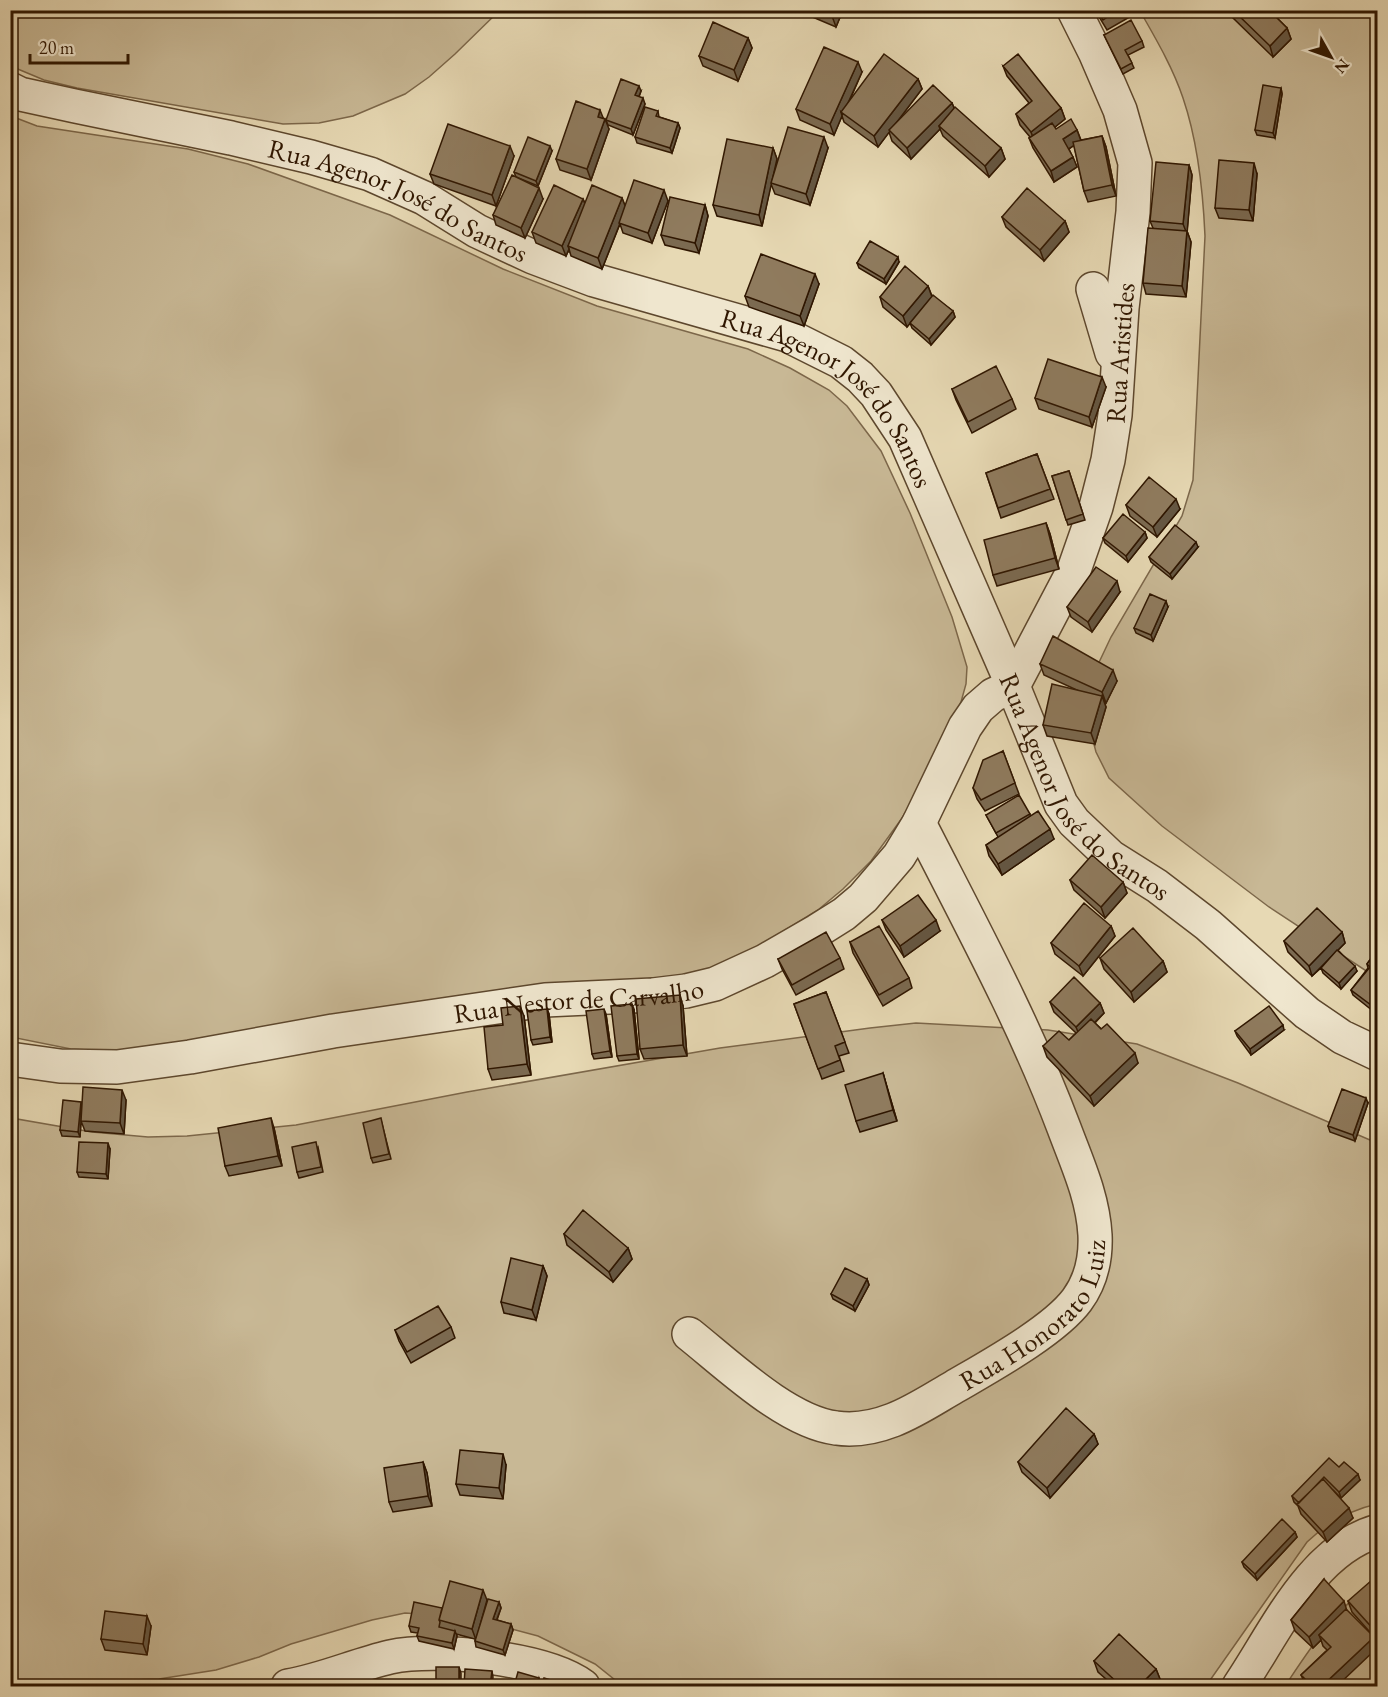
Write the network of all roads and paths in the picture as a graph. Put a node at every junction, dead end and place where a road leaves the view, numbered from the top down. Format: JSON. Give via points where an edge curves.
{"nodes":[{"id":1,"x":1074,"y":10,"type":"edge"},
{"id":2,"x":10,"y":89,"type":"edge"},
{"id":3,"x":1093,"y":289,"type":"dead end"},
{"id":4,"x":1118,"y":372,"type":"junction"},
{"id":5,"x":1013,"y":686,"type":"junction"},
{"id":6,"x":919,"y":823,"type":"junction"},
{"id":7,"x":1377,"y":1054,"type":"edge"},
{"id":8,"x":10,"y":1059,"type":"edge"},
{"id":9,"x":689,"y":1334,"type":"dead end"},
{"id":10,"x":1377,"y":1532,"type":"edge"},
{"id":11,"x":288,"y":1686,"type":"edge"},
{"id":12,"x":583,"y":1686,"type":"edge"},
{"id":13,"x":1239,"y":1686,"type":"edge"}],
"edges":[{"from":1,"to":4,"type":"street","name":"Rua Aristides","via":[[1120,110],[1135,163]]},
{"from":2,"to":5,"type":"street","name":"Rua Agenor José do Santos","via":[[312,157],[370,174],[424,198],[477,231],[532,258],[594,280],[787,335],[841,362],[876,394],[905,438]]},
{"from":3,"to":4,"type":"street"},
{"from":4,"to":5,"type":"street","name":"Rua Aristides","via":[[1108,460],[1096,507],[1074,570]]},
{"from":5,"to":6,"type":"street","name":"Rua Nestor de Carvalho","via":[[993,695],[978,708]]},
{"from":5,"to":7,"type":"street","name":"Rua Agenor José do Santos","via":[[1061,804],[1089,838],[1208,925],[1307,1013],[1342,1037]]},
{"from":6,"to":8,"type":"street","name":"Rua Nestor de Carvalho","via":[[881,879],[844,914],[765,962],[715,984],[653,995],[545,1000],[117,1067],[60,1066]]},
{"from":6,"to":9,"type":"street","name":"Rua Honorato Luiz","via":[[1033,1053],[1087,1189],[1095,1238],[1094,1264],[1087,1284],[1061,1317],[981,1371],[895,1419],[871,1427],[816,1425],[800,1417]]},
{"from":10,"to":13,"type":"street","via":[[1345,1546],[1309,1581]]},
{"from":11,"to":12,"type":"street","via":[[393,1657],[430,1653],[517,1662],[567,1676]]}]}
